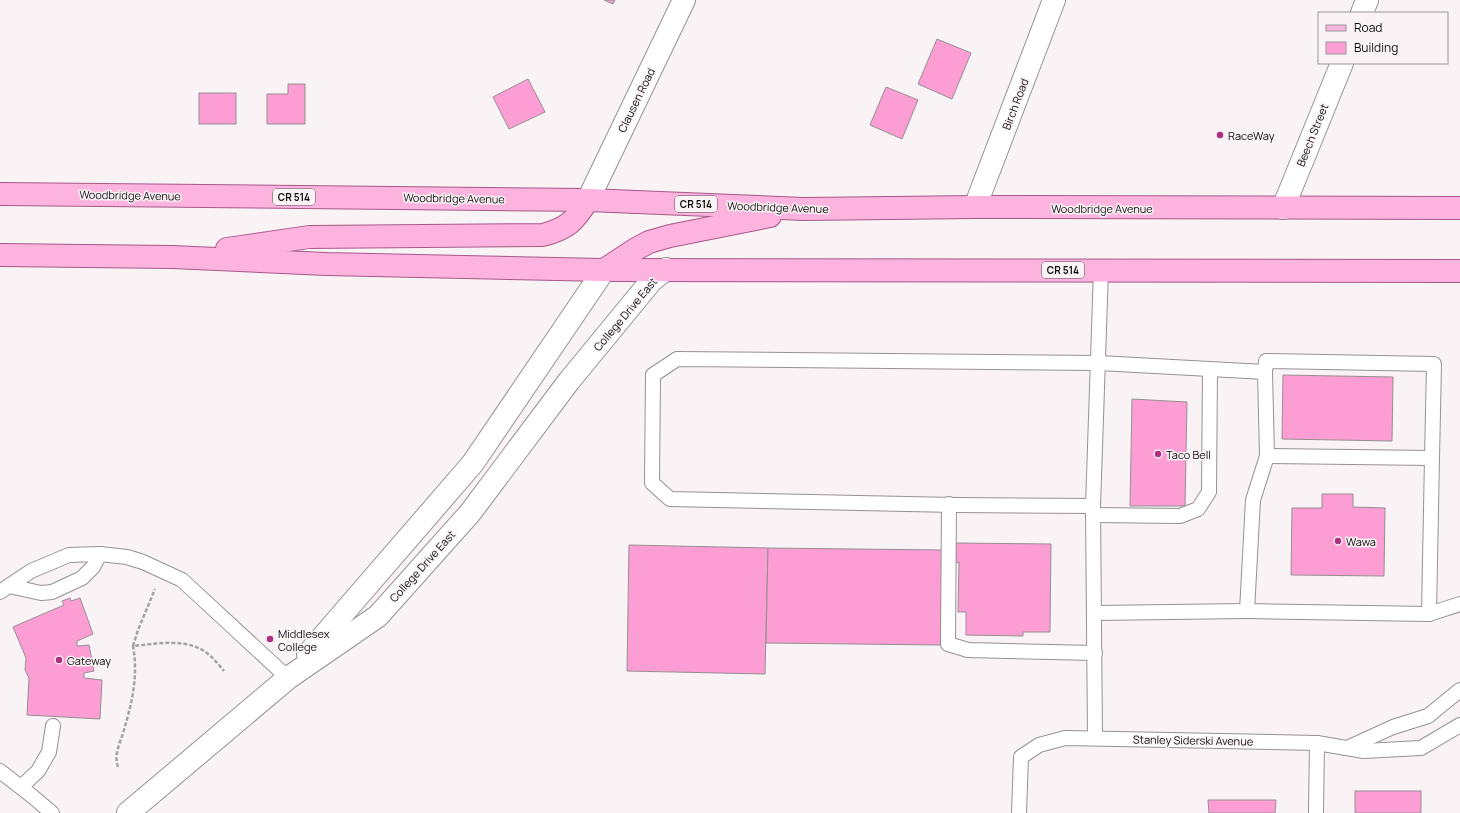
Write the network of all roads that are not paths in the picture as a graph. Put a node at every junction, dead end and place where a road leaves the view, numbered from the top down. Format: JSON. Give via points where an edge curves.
{"nodes":[{"id":1,"x":684,"y":0,"type":"edge"},
{"id":2,"x":1054,"y":0,"type":"edge"},
{"id":3,"x":1367,"y":0,"type":"edge"},
{"id":4,"x":1362,"y":12,"type":"edge"},
{"id":5,"x":1342,"y":64,"type":"edge"},
{"id":6,"x":0,"y":194,"type":"edge"},
{"id":7,"x":588,"y":200,"type":"junction"},
{"id":8,"x":975,"y":207,"type":"junction"},
{"id":9,"x":1283,"y":208,"type":"junction"},
{"id":10,"x":1460,"y":208,"type":"edge"},
{"id":11,"x":804,"y":209,"type":"junction"},
{"id":12,"x":0,"y":255,"type":"edge"},
{"id":13,"x":172,"y":257,"type":"junction"},
{"id":14,"x":666,"y":269,"type":"junction"},
{"id":15,"x":604,"y":270,"type":"junction"},
{"id":16,"x":1101,"y":270,"type":"junction"},
{"id":17,"x":1460,"y":270,"type":"edge"},
{"id":18,"x":1099,"y":363,"type":"junction"},
{"id":19,"x":1210,"y":369,"type":"junction"},
{"id":20,"x":1266,"y":372,"type":"junction"},
{"id":21,"x":1267,"y":456,"type":"junction"},
{"id":22,"x":1432,"y":458,"type":"junction"},
{"id":23,"x":949,"y":504,"type":"junction"},
{"id":24,"x":1093,"y":511,"type":"junction"},
{"id":25,"x":100,"y":554,"type":"junction"},
{"id":26,"x":5,"y":589,"type":"edge"},
{"id":27,"x":1460,"y":604,"type":"edge"},
{"id":28,"x":1247,"y":611,"type":"junction"},
{"id":29,"x":1094,"y":613,"type":"junction"},
{"id":30,"x":1429,"y":614,"type":"junction"},
{"id":31,"x":1095,"y":653,"type":"junction"},
{"id":32,"x":288,"y":678,"type":"junction"},
{"id":33,"x":1460,"y":690,"type":"edge"},
{"id":34,"x":1460,"y":725,"type":"edge"},
{"id":35,"x":53,"y":726,"type":"dead end"},
{"id":36,"x":1095,"y":738,"type":"junction"},
{"id":37,"x":1317,"y":743,"type":"junction"},
{"id":38,"x":1347,"y":748,"type":"junction"},
{"id":39,"x":0,"y":771,"type":"edge"},
{"id":40,"x":21,"y":787,"type":"junction"},
{"id":41,"x":52,"y":813,"type":"edge"},
{"id":42,"x":128,"y":813,"type":"edge"},
{"id":43,"x":1020,"y":813,"type":"edge"},
{"id":44,"x":1316,"y":813,"type":"edge"}],
"edges":[{"from":1,"to":7,"type":"street","name":"Clausen Road"},
{"from":2,"to":8,"type":"street","name":"Birch Road"},
{"from":3,"to":4,"type":"street"},
{"from":5,"to":9,"type":"street","name":"Beech Street"},
{"from":6,"to":7,"type":"main road","name":"Woodbridge Avenue","number":"CR 514"},
{"from":7,"to":11,"type":"main road","name":"Woodbridge Avenue","number":"CR 514"},
{"from":7,"to":13,"type":"main road","via":[[568,226],[543,234],[309,237]]},
{"from":8,"to":9,"type":"main road","name":"Woodbridge Avenue","number":"CR 514"},
{"from":8,"to":11,"type":"main road","name":"Woodbridge Avenue","number":"CR 514"},
{"from":9,"to":10,"type":"main road","name":"Woodbridge Avenue","number":"CR 514"},
{"from":11,"to":15,"type":"main road","via":[[649,242]]},
{"from":12,"to":13,"type":"main road","number":"CR 514"},
{"from":13,"to":15,"type":"main road","number":"CR 514","via":[[326,264]]},
{"from":14,"to":15,"type":"main road","number":"CR 514"},
{"from":14,"to":16,"type":"main road","number":"CR 514"},
{"from":14,"to":32,"type":"street","name":"College Drive East","via":[[652,280],[569,381],[470,513],[378,616]]},
{"from":15,"to":32,"type":"street","via":[[473,463]]},
{"from":16,"to":17,"type":"main road","number":"CR 514"},
{"from":16,"to":18,"type":"lane"},
{"from":18,"to":19,"type":"lane"},
{"from":18,"to":23,"type":"lane","via":[[677,359],[653,375],[652,483],[670,498]]},
{"from":18,"to":24,"type":"lane"},
{"from":19,"to":20,"type":"lane"},
{"from":19,"to":24,"type":"lane","via":[[1209,492],[1198,510],[1180,516]]},
{"from":20,"to":21,"type":"lane"},
{"from":20,"to":22,"type":"lane","via":[[1266,361],[1434,364]]},
{"from":21,"to":22,"type":"lane"},
{"from":21,"to":28,"type":"lane","via":[[1253,500]]},
{"from":22,"to":30,"type":"lane"},
{"from":23,"to":24,"type":"lane"},
{"from":23,"to":31,"type":"lane","via":[[948,644],[968,650]]},
{"from":24,"to":29,"type":"lane"},
{"from":25,"to":26,"type":"lane","via":[[69,555],[31,571]]},
{"from":25,"to":26,"type":"lane","via":[[93,567],[82,578],[52,592]]},
{"from":25,"to":32,"type":"lane","via":[[143,562],[182,580]]},
{"from":27,"to":30,"type":"lane"},
{"from":28,"to":29,"type":"lane"},
{"from":28,"to":30,"type":"lane"},
{"from":29,"to":31,"type":"lane"},
{"from":31,"to":36,"type":"lane"},
{"from":32,"to":42,"type":"street","name":"College Drive East"},
{"from":33,"to":38,"type":"lane","via":[[1428,716],[1393,727]]},
{"from":34,"to":38,"type":"lane","name":"Stanley Siderski Avenue","via":[[1421,748],[1364,751]]},
{"from":35,"to":40,"type":"lane","via":[[49,752],[38,771]]},
{"from":36,"to":37,"type":"lane","name":"Stanley Siderski Avenue"},
{"from":36,"to":43,"type":"lane","name":"Stanley Siderski Avenue","via":[[1065,738],[1039,745],[1021,757]]},
{"from":37,"to":38,"type":"lane","name":"Stanley Siderski Avenue"},
{"from":37,"to":44,"type":"lane"},
{"from":39,"to":40,"type":"lane"},
{"from":40,"to":41,"type":"lane"}]}
